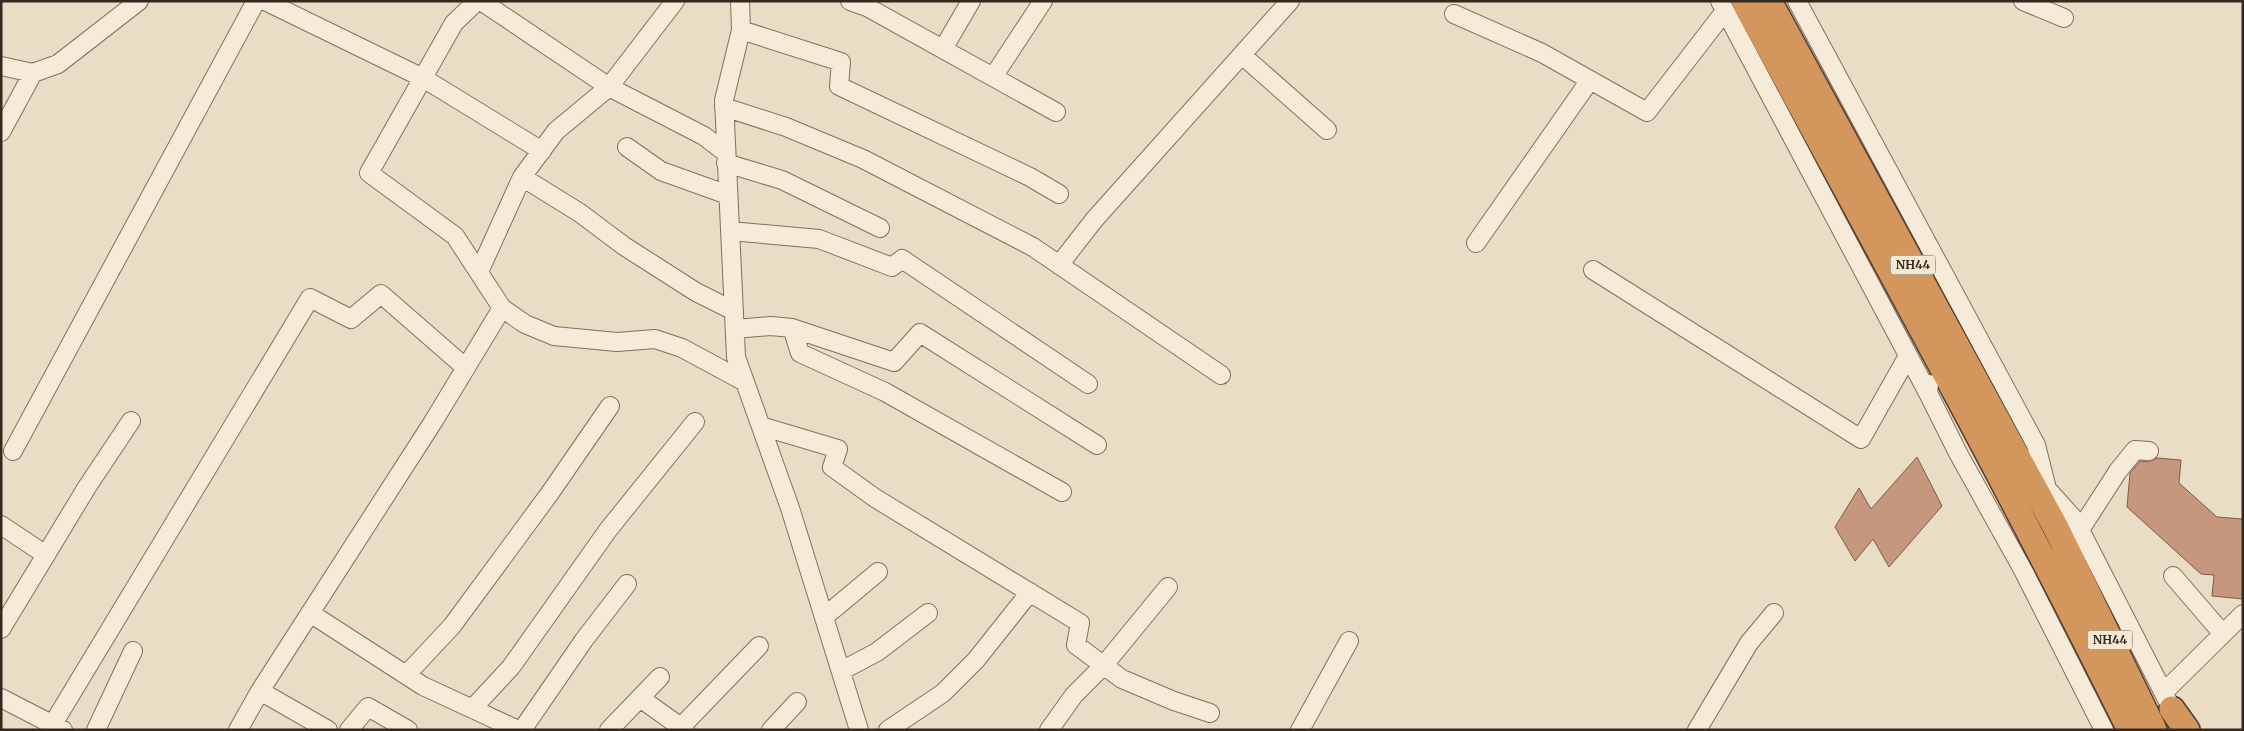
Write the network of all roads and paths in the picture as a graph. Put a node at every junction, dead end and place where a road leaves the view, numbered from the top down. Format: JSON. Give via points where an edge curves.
{"nodes":[{"id":1,"x":138,"y":1,"type":"edge"},
{"id":2,"x":256,"y":1,"type":"edge"},
{"id":3,"x":265,"y":1,"type":"edge"},
{"id":4,"x":477,"y":1,"type":"edge"},
{"id":5,"x":482,"y":1,"type":"edge"},
{"id":6,"x":675,"y":1,"type":"edge"},
{"id":7,"x":740,"y":1,"type":"edge"},
{"id":8,"x":850,"y":1,"type":"edge"},
{"id":9,"x":971,"y":1,"type":"edge"},
{"id":10,"x":1043,"y":1,"type":"edge"},
{"id":11,"x":1290,"y":1,"type":"edge"},
{"id":12,"x":1769,"y":1,"type":"edge"},
{"id":13,"x":1797,"y":1,"type":"edge"},
{"id":14,"x":2023,"y":1,"type":"edge"},
{"id":15,"x":868,"y":4,"type":"edge"},
{"id":16,"x":1730,"y":4,"type":"edge"},
{"id":17,"x":1454,"y":14,"type":"dead end"},
{"id":18,"x":2064,"y":18,"type":"dead end"},
{"id":19,"x":740,"y":30,"type":"junction"},
{"id":20,"x":943,"y":49,"type":"junction"},
{"id":21,"x":1242,"y":55,"type":"junction"},
{"id":22,"x":1,"y":66,"type":"edge"},
{"id":23,"x":34,"y":72,"type":"junction"},
{"id":24,"x":993,"y":77,"type":"junction"},
{"id":25,"x":423,"y":78,"type":"junction"},
{"id":26,"x":1590,"y":80,"type":"junction"},
{"id":27,"x":609,"y":87,"type":"junction"},
{"id":28,"x":724,"y":107,"type":"junction"},
{"id":29,"x":1056,"y":112,"type":"dead end"},
{"id":30,"x":1327,"y":130,"type":"dead end"},
{"id":31,"x":1,"y":132,"type":"edge"},
{"id":32,"x":627,"y":147,"type":"dead end"},
{"id":33,"x":542,"y":150,"type":"junction"},
{"id":34,"x":726,"y":158,"type":"junction"},
{"id":35,"x":522,"y":177,"type":"junction"},
{"id":36,"x":1059,"y":194,"type":"dead end"},
{"id":37,"x":728,"y":195,"type":"junction"},
{"id":38,"x":880,"y":228,"type":"dead end"},
{"id":39,"x":730,"y":231,"type":"junction"},
{"id":40,"x":1476,"y":243,"type":"dead end"},
{"id":41,"x":1059,"y":266,"type":"junction"},
{"id":42,"x":1593,"y":270,"type":"dead end"},
{"id":43,"x":479,"y":272,"type":"junction"},
{"id":44,"x":502,"y":308,"type":"junction"},
{"id":45,"x":734,"y":311,"type":"junction"},
{"id":46,"x":734,"y":328,"type":"junction"},
{"id":47,"x":792,"y":328,"type":"junction"},
{"id":48,"x":1931,"y":344,"type":"junction"},
{"id":49,"x":1906,"y":351,"type":"junction"},
{"id":50,"x":466,"y":368,"type":"junction"},
{"id":51,"x":1930,"y":369,"type":"junction"},
{"id":52,"x":1221,"y":375,"type":"dead end"},
{"id":53,"x":745,"y":382,"type":"junction"},
{"id":54,"x":1088,"y":384,"type":"dead end"},
{"id":55,"x":1956,"y":391,"type":"junction"},
{"id":56,"x":1928,"y":394,"type":"junction"},
{"id":57,"x":610,"y":406,"type":"dead end"},
{"id":58,"x":131,"y":421,"type":"dead end"},
{"id":59,"x":695,"y":422,"type":"dead end"},
{"id":60,"x":761,"y":426,"type":"junction"},
{"id":61,"x":1097,"y":445,"type":"dead end"},
{"id":62,"x":2026,"y":450,"type":"junction"},
{"id":63,"x":2149,"y":450,"type":"dead end"},
{"id":64,"x":13,"y":451,"type":"dead end"},
{"id":65,"x":1062,"y":492,"type":"dead end"},
{"id":66,"x":1,"y":525,"type":"edge"},
{"id":67,"x":2065,"y":538,"type":"junction"},
{"id":68,"x":46,"y":555,"type":"junction"},
{"id":69,"x":878,"y":572,"type":"dead end"},
{"id":70,"x":2173,"y":576,"type":"dead end"},
{"id":71,"x":627,"y":584,"type":"dead end"},
{"id":72,"x":1168,"y":587,"type":"dead end"},
{"id":73,"x":1030,"y":592,"type":"junction"},
{"id":74,"x":310,"y":613,"type":"junction"},
{"id":75,"x":928,"y":613,"type":"dead end"},
{"id":76,"x":1774,"y":613,"type":"dead end"},
{"id":77,"x":2243,"y":614,"type":"edge"},
{"id":78,"x":824,"y":617,"type":"junction"},
{"id":79,"x":1,"y":629,"type":"edge"},
{"id":80,"x":2223,"y":634,"type":"junction"},
{"id":81,"x":1349,"y":641,"type":"dead end"},
{"id":82,"x":759,"y":646,"type":"dead end"},
{"id":83,"x":133,"y":651,"type":"dead end"},
{"id":84,"x":1104,"y":666,"type":"junction"},
{"id":85,"x":841,"y":671,"type":"junction"},
{"id":86,"x":406,"y":675,"type":"junction"},
{"id":87,"x":660,"y":677,"type":"dead end"},
{"id":88,"x":260,"y":691,"type":"junction"},
{"id":89,"x":1,"y":698,"type":"edge"},
{"id":90,"x":640,"y":698,"type":"junction"},
{"id":91,"x":797,"y":702,"type":"dead end"},
{"id":92,"x":472,"y":709,"type":"junction"},
{"id":93,"x":2173,"y":711,"type":"edge"},
{"id":94,"x":1210,"y":713,"type":"dead end"},
{"id":95,"x":58,"y":727,"type":"edge"},
{"id":96,"x":683,"y":728,"type":"edge"},
{"id":97,"x":96,"y":730,"type":"edge"},
{"id":98,"x":238,"y":730,"type":"edge"},
{"id":99,"x":328,"y":730,"type":"edge"},
{"id":100,"x":349,"y":730,"type":"edge"},
{"id":101,"x":408,"y":730,"type":"edge"},
{"id":102,"x":520,"y":730,"type":"edge"},
{"id":103,"x":609,"y":730,"type":"edge"},
{"id":104,"x":771,"y":730,"type":"edge"},
{"id":105,"x":859,"y":730,"type":"edge"},
{"id":106,"x":888,"y":730,"type":"edge"},
{"id":107,"x":1048,"y":730,"type":"edge"},
{"id":108,"x":1300,"y":730,"type":"edge"},
{"id":109,"x":1697,"y":730,"type":"edge"},
{"id":110,"x":2104,"y":730,"type":"edge"},
{"id":111,"x":2130,"y":730,"type":"edge"},
{"id":112,"x":2154,"y":730,"type":"edge"},
{"id":113,"x":2187,"y":730,"type":"edge"}],
"edges":[{"from":1,"to":23,"type":"street","via":[[58,64]]},
{"from":2,"to":64,"type":"street"},
{"from":3,"to":25,"type":"street"},
{"from":4,"to":25,"type":"street","via":[[454,23]]},
{"from":5,"to":27,"type":"street"},
{"from":6,"to":27,"type":"street"},
{"from":7,"to":19,"type":"street"},
{"from":8,"to":15,"type":"street"},
{"from":9,"to":20,"type":"street"},
{"from":10,"to":24,"type":"street"},
{"from":11,"to":21,"type":"street"},
{"from":12,"to":62,"type":"highway","number":"NH44"},
{"from":13,"to":62,"type":"street"},
{"from":14,"to":18,"type":"street"},
{"from":15,"to":20,"type":"street"},
{"from":16,"to":26,"type":"street","via":[[1647,112]]},
{"from":16,"to":48,"type":"highway","number":"NH44"},
{"from":16,"to":49,"type":"street"},
{"from":17,"to":26,"type":"street","via":[[1542,53]]},
{"from":19,"to":28,"type":"street"},
{"from":19,"to":36,"type":"street","via":[[840,62],[839,86]]},
{"from":20,"to":24,"type":"street"},
{"from":21,"to":30,"type":"street"},
{"from":21,"to":41,"type":"street","via":[[1094,220]]},
{"from":22,"to":23,"type":"street"},
{"from":23,"to":31,"type":"street"},
{"from":24,"to":29,"type":"street"},
{"from":25,"to":33,"type":"street"},
{"from":25,"to":43,"type":"street","via":[[369,174],[455,236]]},
{"from":26,"to":40,"type":"street"},
{"from":27,"to":33,"type":"street","via":[[556,132]]},
{"from":27,"to":34,"type":"street","via":[[704,136]]},
{"from":28,"to":34,"type":"street"},
{"from":28,"to":41,"type":"street","via":[[786,127],[863,160],[1032,247]]},
{"from":32,"to":37,"type":"street","via":[[661,171]]},
{"from":33,"to":35,"type":"street"},
{"from":34,"to":37,"type":"street"},
{"from":34,"to":38,"type":"street","via":[[782,180]]},
{"from":35,"to":43,"type":"street"},
{"from":35,"to":45,"type":"street","via":[[696,292]]},
{"from":37,"to":39,"type":"street"},
{"from":39,"to":45,"type":"street"},
{"from":39,"to":54,"type":"street","via":[[819,239],[892,267],[902,259]]},
{"from":41,"to":52,"type":"street"},
{"from":42,"to":49,"type":"street","via":[[1861,439]]},
{"from":43,"to":44,"type":"street"},
{"from":44,"to":50,"type":"street"},
{"from":44,"to":53,"type":"street","via":[[525,324],[554,336],[617,342],[655,339],[682,348]]},
{"from":45,"to":46,"type":"street"},
{"from":46,"to":47,"type":"street"},
{"from":46,"to":53,"type":"street","via":[[736,357]]},
{"from":47,"to":61,"type":"street","via":[[894,362],[920,333]]},
{"from":47,"to":65,"type":"street","via":[[800,354],[885,392]]},
{"from":48,"to":51,"type":"street"},
{"from":48,"to":55,"type":"highway","number":"NH44"},
{"from":49,"to":51,"type":"street"},
{"from":49,"to":56,"type":"street"},
{"from":50,"to":74,"type":"street"},
{"from":50,"to":95,"type":"street","via":[[381,294],[351,319],[310,298]]},
{"from":51,"to":55,"type":"street"},
{"from":51,"to":56,"type":"street"},
{"from":53,"to":60,"type":"street"},
{"from":55,"to":67,"type":"highway","number":"NH44"},
{"from":56,"to":110,"type":"street"},
{"from":57,"to":86,"type":"street","via":[[452,626]]},
{"from":58,"to":68,"type":"street"},
{"from":59,"to":92,"type":"street","via":[[608,530],[511,667]]},
{"from":60,"to":73,"type":"street","via":[[838,449],[832,467],[875,498]]},
{"from":60,"to":78,"type":"street"},
{"from":62,"to":67,"type":"highway","number":"NH44"},
{"from":62,"to":67,"type":"street","via":[[2048,491]]},
{"from":63,"to":67,"type":"street","via":[[2135,450]]},
{"from":66,"to":68,"type":"street"},
{"from":67,"to":93,"type":"street"},
{"from":67,"to":111,"type":"highway","number":"NH44"},
{"from":67,"to":112,"type":"highway","number":"NH44"},
{"from":68,"to":79,"type":"street"},
{"from":69,"to":78,"type":"street"},
{"from":70,"to":80,"type":"street"},
{"from":71,"to":102,"type":"street"},
{"from":72,"to":84,"type":"street"},
{"from":73,"to":84,"type":"street","via":[[1080,623],[1076,644]]},
{"from":73,"to":106,"type":"street","via":[[976,660],[943,693]]},
{"from":74,"to":86,"type":"street"},
{"from":74,"to":88,"type":"street"},
{"from":75,"to":85,"type":"street","via":[[877,652]]},
{"from":76,"to":109,"type":"street","via":[[1749,643]]},
{"from":77,"to":80,"type":"street"},
{"from":78,"to":85,"type":"street"},
{"from":80,"to":93,"type":"street"},
{"from":81,"to":108,"type":"street"},
{"from":82,"to":96,"type":"street"},
{"from":83,"to":97,"type":"street"},
{"from":84,"to":94,"type":"street","via":[[1122,678]]},
{"from":84,"to":107,"type":"street","via":[[1074,695]]},
{"from":85,"to":105,"type":"street"},
{"from":86,"to":92,"type":"street"},
{"from":87,"to":90,"type":"street"},
{"from":88,"to":98,"type":"street"},
{"from":88,"to":99,"type":"street"},
{"from":89,"to":95,"type":"street"},
{"from":90,"to":96,"type":"street"},
{"from":90,"to":103,"type":"street"},
{"from":91,"to":104,"type":"street"},
{"from":92,"to":102,"type":"street"},
{"from":93,"to":113,"type":"highway"},
{"from":100,"to":101,"type":"street","via":[[368,707]]}]}
